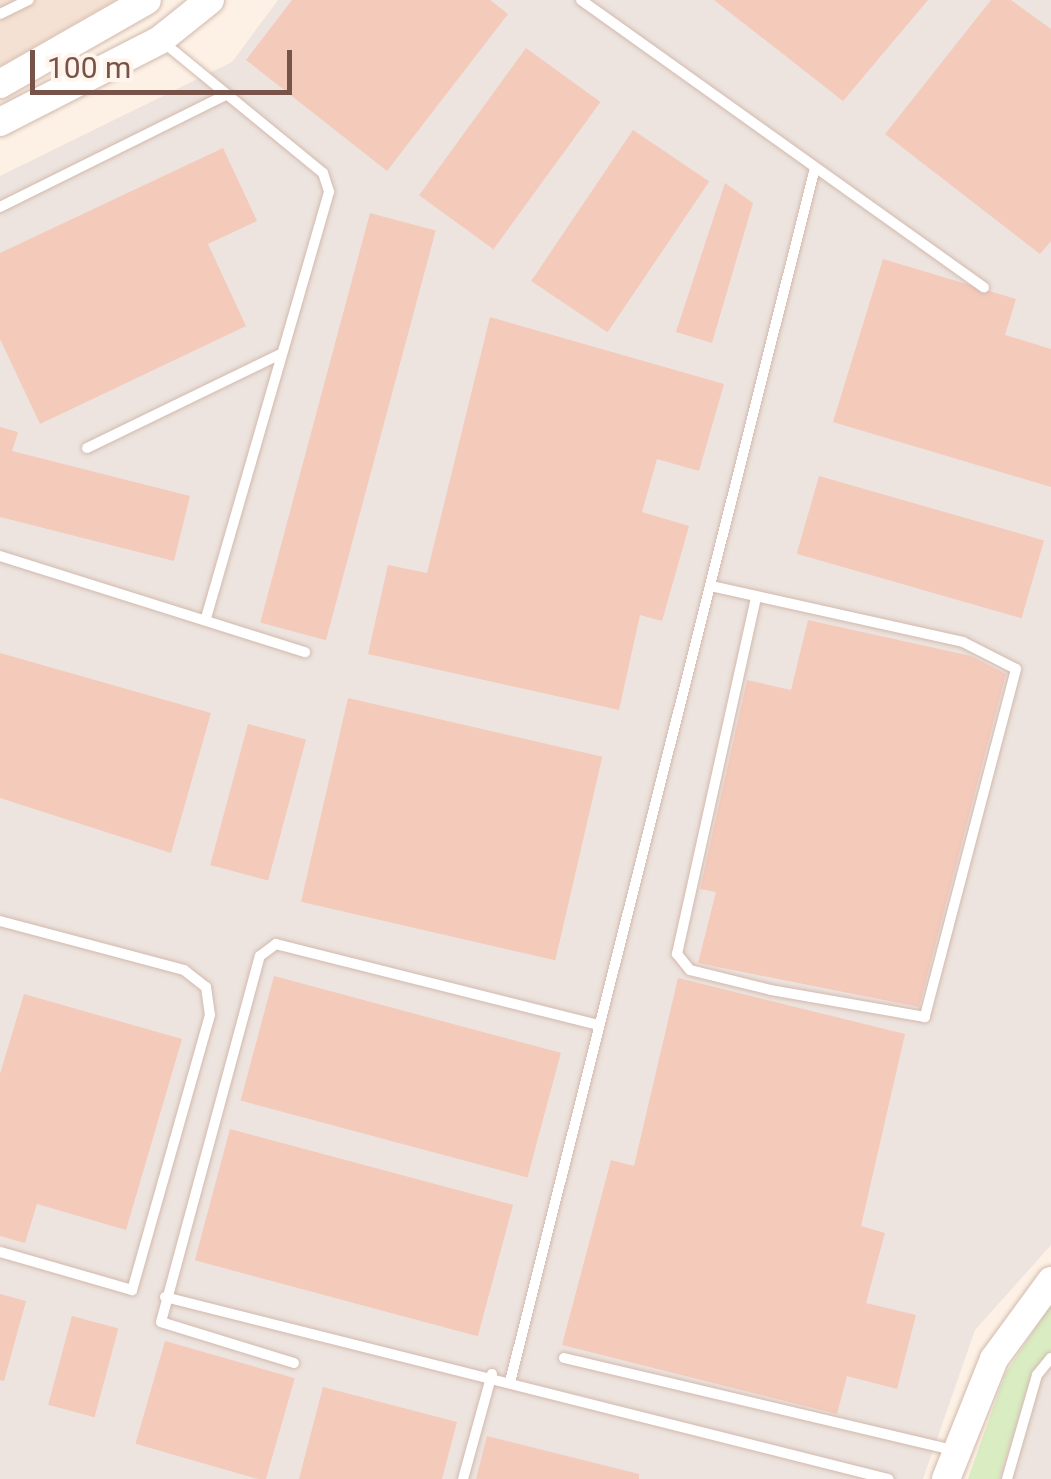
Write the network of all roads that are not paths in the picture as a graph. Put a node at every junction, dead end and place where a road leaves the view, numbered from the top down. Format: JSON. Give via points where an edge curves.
{"nodes":[{"id":1,"x":30,"y":0,"type":"edge"},
{"id":2,"x":148,"y":0,"type":"edge"},
{"id":3,"x":210,"y":0,"type":"edge"},
{"id":4,"x":582,"y":0,"type":"edge"},
{"id":5,"x":0,"y":14,"type":"edge"},
{"id":6,"x":160,"y":40,"type":"junction"},
{"id":7,"x":0,"y":84,"type":"edge"},
{"id":8,"x":226,"y":96,"type":"junction"},
{"id":9,"x":0,"y":122,"type":"edge"},
{"id":10,"x":814,"y":172,"type":"junction"},
{"id":11,"x":0,"y":206,"type":"edge"},
{"id":12,"x":984,"y":287,"type":"dead end"},
{"id":13,"x":281,"y":354,"type":"junction"},
{"id":14,"x":88,"y":448,"type":"dead end"},
{"id":15,"x":0,"y":556,"type":"edge"},
{"id":16,"x":711,"y":586,"type":"junction"},
{"id":17,"x":756,"y":598,"type":"junction"},
{"id":18,"x":207,"y":616,"type":"junction"},
{"id":19,"x":305,"y":652,"type":"dead end"},
{"id":20,"x":0,"y":920,"type":"edge"},
{"id":21,"x":599,"y":1025,"type":"junction"},
{"id":22,"x":0,"y":1252,"type":"edge"},
{"id":23,"x":1051,"y":1281,"type":"edge"},
{"id":24,"x":165,"y":1297,"type":"junction"},
{"id":25,"x":1051,"y":1303,"type":"edge"},
{"id":26,"x":564,"y":1358,"type":"dead end"},
{"id":27,"x":1051,"y":1358,"type":"edge"},
{"id":28,"x":294,"y":1363,"type":"dead end"},
{"id":29,"x":492,"y":1374,"type":"junction"},
{"id":30,"x":512,"y":1378,"type":"junction"},
{"id":31,"x":954,"y":1450,"type":"junction"},
{"id":32,"x":463,"y":1479,"type":"edge"},
{"id":33,"x":888,"y":1479,"type":"edge"},
{"id":34,"x":946,"y":1479,"type":"edge"},
{"id":35,"x":964,"y":1479,"type":"edge"},
{"id":36,"x":1007,"y":1479,"type":"edge"}],
"edges":[{"from":1,"to":5,"type":"lane"},
{"from":2,"to":7,"type":"main road"},
{"from":3,"to":6,"type":"main road"},
{"from":4,"to":10,"type":"lane"},
{"from":6,"to":8,"type":"lane"},
{"from":6,"to":9,"type":"main road"},
{"from":8,"to":11,"type":"lane"},
{"from":8,"to":13,"type":"lane","via":[[328,185]]},
{"from":10,"to":12,"type":"lane"},
{"from":10,"to":16,"type":"lane"},
{"from":13,"to":14,"type":"lane"},
{"from":13,"to":18,"type":"lane"},
{"from":15,"to":18,"type":"lane"},
{"from":16,"to":17,"type":"lane"},
{"from":16,"to":21,"type":"lane"},
{"from":17,"to":17,"type":"lane","via":[[963,642],[1016,669],[926,1017],[690,970],[677,954]]},
{"from":18,"to":19,"type":"lane"},
{"from":20,"to":22,"type":"lane","via":[[184,970],[206,988],[210,1015],[132,1290]]},
{"from":21,"to":24,"type":"lane","via":[[276,944],[250,974]]},
{"from":21,"to":30,"type":"lane"},
{"from":23,"to":31,"type":"main road","via":[[994,1359]]},
{"from":24,"to":28,"type":"lane","via":[[162,1322],[171,1332]]},
{"from":24,"to":29,"type":"lane"},
{"from":25,"to":35,"type":"main road","via":[[1006,1367]]},
{"from":26,"to":31,"type":"lane"},
{"from":27,"to":36,"type":"lane","via":[[1037,1376]]},
{"from":29,"to":30,"type":"lane"},
{"from":29,"to":32,"type":"lane"},
{"from":30,"to":33,"type":"lane"},
{"from":31,"to":34,"type":"main road"}]}
